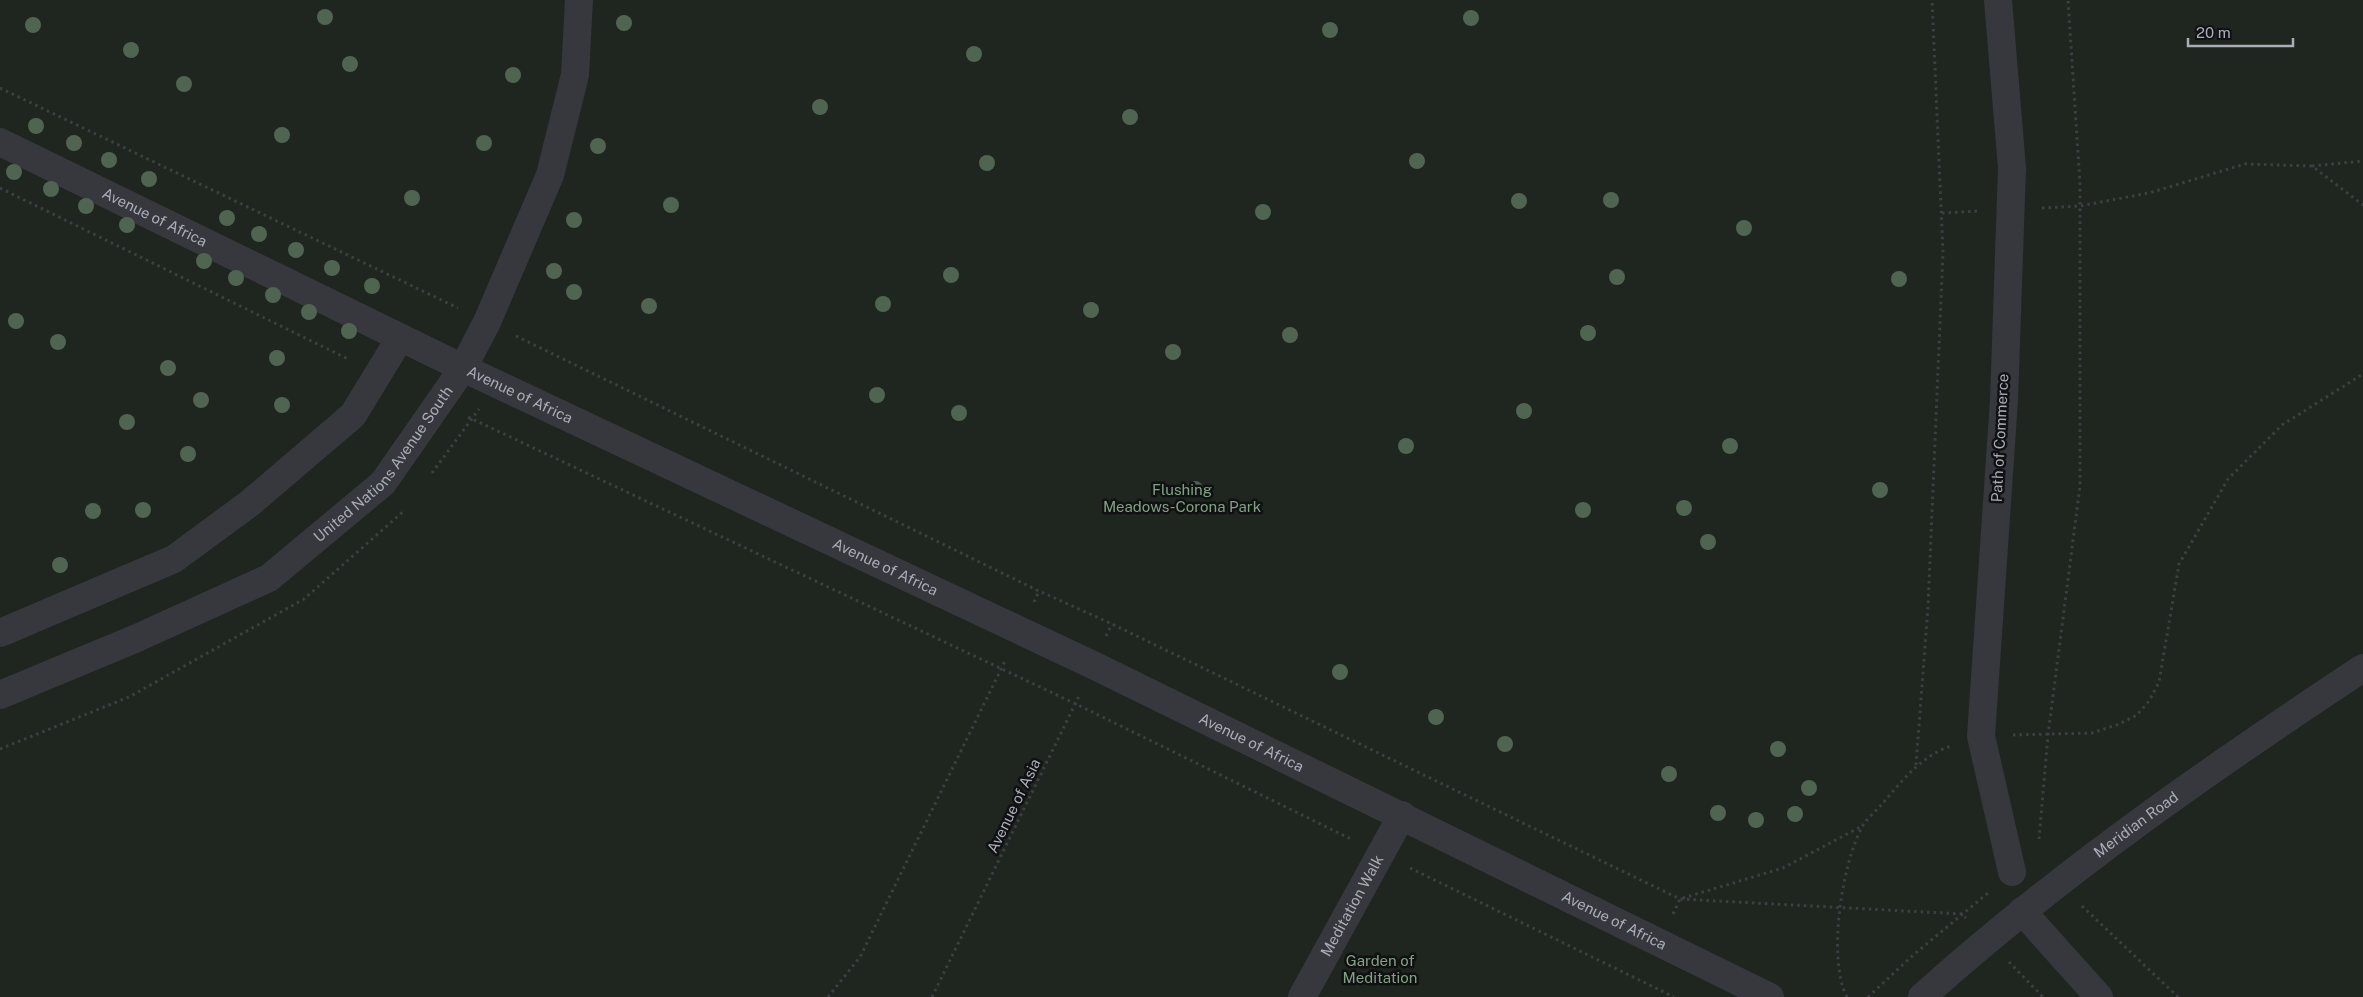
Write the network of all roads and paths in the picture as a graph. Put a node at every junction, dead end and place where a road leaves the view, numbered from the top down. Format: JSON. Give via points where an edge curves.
{"nodes":[{"id":1,"x":580,"y":0,"type":"edge"},
{"id":2,"x":1932,"y":0,"type":"edge"},
{"id":3,"x":1998,"y":0,"type":"edge"},
{"id":4,"x":2068,"y":0,"type":"edge"},
{"id":5,"x":0,"y":88,"type":"edge"},
{"id":6,"x":0,"y":142,"type":"edge"},
{"id":7,"x":2363,"y":161,"type":"edge"},
{"id":8,"x":2312,"y":166,"type":"junction"},
{"id":9,"x":0,"y":188,"type":"edge"},
{"id":10,"x":2080,"y":206,"type":"junction"},
{"id":11,"x":2363,"y":206,"type":"edge"},
{"id":12,"x":2010,"y":210,"type":"junction"},
{"id":13,"x":1942,"y":213,"type":"junction"},
{"id":14,"x":487,"y":322,"type":"junction"},
{"id":15,"x":400,"y":338,"type":"junction"},
{"id":16,"x":464,"y":368,"type":"junction"},
{"id":17,"x":378,"y":374,"type":"junction"},
{"id":18,"x":2363,"y":374,"type":"edge"},
{"id":19,"x":438,"y":404,"type":"junction"},
{"id":20,"x":1040,"y":591,"type":"junction"},
{"id":21,"x":1112,"y":624,"type":"junction"},
{"id":22,"x":1019,"y":631,"type":"junction"},
{"id":23,"x":0,"y":633,"type":"edge"},
{"id":24,"x":1092,"y":665,"type":"junction"},
{"id":25,"x":2363,"y":668,"type":"edge"},
{"id":26,"x":1001,"y":670,"type":"junction"},
{"id":27,"x":0,"y":695,"type":"edge"},
{"id":28,"x":1076,"y":704,"type":"junction"},
{"id":29,"x":2048,"y":734,"type":"junction"},
{"id":30,"x":1981,"y":736,"type":"junction"},
{"id":31,"x":1916,"y":766,"type":"junction"},
{"id":32,"x":1402,"y":815,"type":"junction"},
{"id":33,"x":1863,"y":826,"type":"junction"},
{"id":34,"x":1381,"y":854,"type":"junction"},
{"id":35,"x":2012,"y":872,"type":"junction"},
{"id":36,"x":1680,"y":899,"type":"junction"},
{"id":37,"x":2076,"y":900,"type":"dead end"},
{"id":38,"x":1840,"y":908,"type":"junction"},
{"id":39,"x":2022,"y":911,"type":"junction"},
{"id":40,"x":1962,"y":914,"type":"junction"},
{"id":41,"x":1970,"y":922,"type":"dead end"},
{"id":42,"x":1658,"y":944,"type":"junction"},
{"id":43,"x":2005,"y":958,"type":"dead end"},
{"id":44,"x":828,"y":997,"type":"edge"},
{"id":45,"x":932,"y":997,"type":"edge"},
{"id":46,"x":1302,"y":997,"type":"edge"},
{"id":47,"x":1674,"y":997,"type":"edge"},
{"id":48,"x":1770,"y":997,"type":"edge"},
{"id":49,"x":1847,"y":997,"type":"edge"},
{"id":50,"x":1868,"y":997,"type":"edge"},
{"id":51,"x":1922,"y":997,"type":"edge"},
{"id":52,"x":2043,"y":997,"type":"edge"},
{"id":53,"x":2099,"y":997,"type":"edge"},
{"id":54,"x":2178,"y":997,"type":"edge"}],
"edges":[{"from":1,"to":14,"type":"street","name":"United Nations Avenue South","via":[[575,75],[550,175]]},
{"from":2,"to":13,"type":"path"},
{"from":3,"to":12,"type":"street","name":"Path of Commerce","via":[[2012,168]]},
{"from":4,"to":10,"type":"path"},
{"from":5,"to":14,"type":"path"},
{"from":6,"to":15,"type":"street","name":"Avenue of Africa"},
{"from":7,"to":8,"type":"path"},
{"from":8,"to":10,"type":"path","via":[[2245,164],[2149,193]]},
{"from":8,"to":11,"type":"path"},
{"from":9,"to":17,"type":"path"},
{"from":10,"to":12,"type":"path"},
{"from":10,"to":29,"type":"path","via":[[2080,486]]},
{"from":12,"to":13,"type":"path"},
{"from":12,"to":30,"type":"street","name":"Path of Commerce","via":[[2004,400]]},
{"from":13,"to":31,"type":"path","via":[[1944,252],[1928,607]]},
{"from":14,"to":16,"type":"street","name":"United Nations Avenue South"},
{"from":14,"to":20,"type":"path"},
{"from":15,"to":16,"type":"street","name":"Avenue of Africa"},
{"from":15,"to":17,"type":"street"},
{"from":16,"to":19,"type":"street","name":"United Nations Avenue South"},
{"from":16,"to":22,"type":"street","name":"Avenue of Africa"},
{"from":17,"to":23,"type":"street","via":[[353,416],[250,503],[174,559]]},
{"from":18,"to":29,"type":"path","via":[[2282,425],[2228,479],[2179,564],[2159,682],[2137,715],[2092,733]]},
{"from":19,"to":26,"type":"path"},
{"from":19,"to":27,"type":"street","name":"United Nations Avenue South","via":[[383,483],[269,578]]},
{"from":20,"to":21,"type":"path"},
{"from":20,"to":22,"type":"path"},
{"from":21,"to":24,"type":"path","name":"Avenue of Asia"},
{"from":21,"to":36,"type":"path"},
{"from":22,"to":24,"type":"street","name":"Avenue of Africa"},
{"from":22,"to":26,"type":"path"},
{"from":24,"to":28,"type":"path","name":"Avenue of Asia"},
{"from":24,"to":32,"type":"street","name":"Avenue of Africa"},
{"from":25,"to":39,"type":"street","name":"Meridian Road","via":[[2189,786]]},
{"from":26,"to":28,"type":"path"},
{"from":26,"to":44,"type":"path","via":[[860,957]]},
{"from":28,"to":34,"type":"path"},
{"from":28,"to":45,"type":"path","name":"Avenue of Asia"},
{"from":29,"to":30,"type":"path"},
{"from":29,"to":35,"type":"path","via":[[2038,855]]},
{"from":30,"to":31,"type":"path","via":[[1943,748]]},
{"from":30,"to":35,"type":"street","name":"Path of Commerce"},
{"from":31,"to":33,"type":"path"},
{"from":32,"to":34,"type":"street","name":"Meditation Walk"},
{"from":32,"to":42,"type":"street","name":"Avenue of Africa"},
{"from":33,"to":36,"type":"path","via":[[1783,868]]},
{"from":33,"to":38,"type":"path","via":[[1847,868]]},
{"from":34,"to":46,"type":"street","name":"Meditation Walk"},
{"from":34,"to":47,"type":"path"},
{"from":35,"to":40,"type":"path"},
{"from":36,"to":38,"type":"path"},
{"from":36,"to":42,"type":"path"},
{"from":37,"to":54,"type":"path"},
{"from":38,"to":40,"type":"path"},
{"from":38,"to":49,"type":"path","via":[[1838,955]]},
{"from":39,"to":51,"type":"street","name":"Meridian Road"},
{"from":39,"to":53,"type":"street"},
{"from":40,"to":41,"type":"path"},
{"from":40,"to":50,"type":"path"},
{"from":42,"to":48,"type":"street","name":"Avenue of Africa"},
{"from":43,"to":52,"type":"path"}]}
